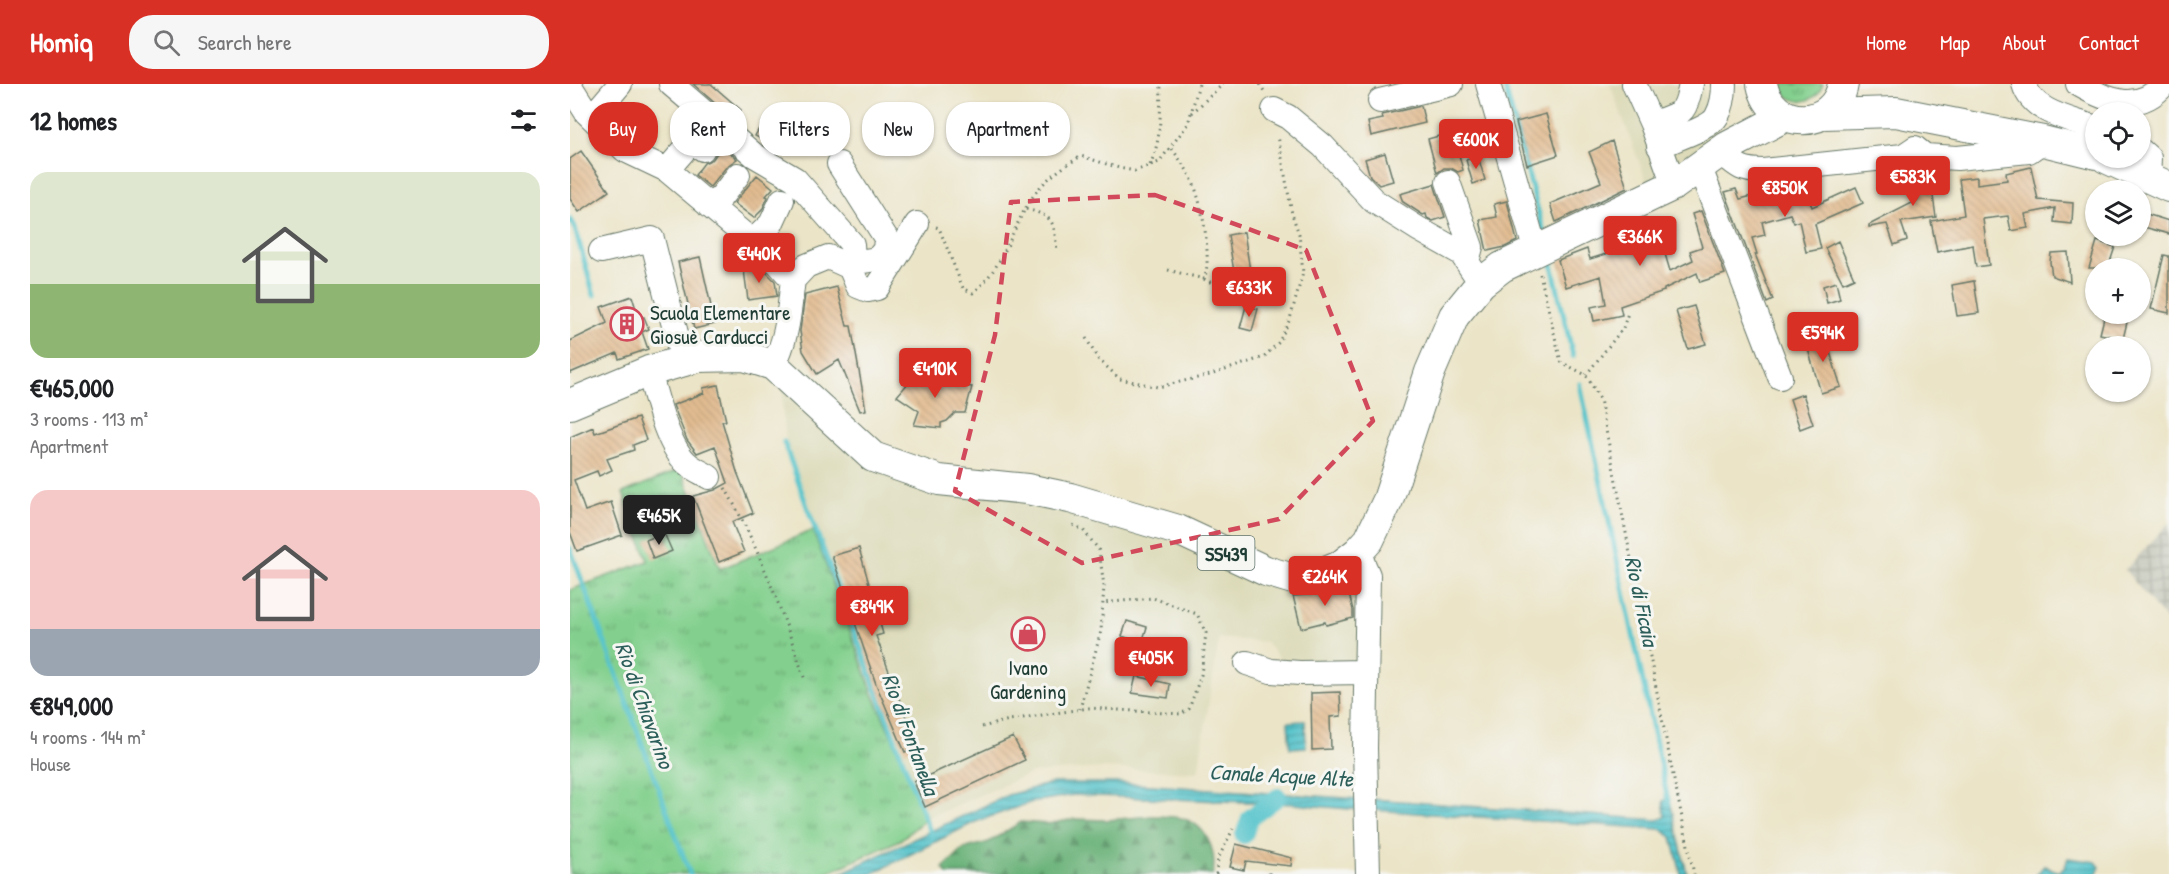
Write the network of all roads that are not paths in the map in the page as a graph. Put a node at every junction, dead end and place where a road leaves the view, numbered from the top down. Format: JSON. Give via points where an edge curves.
{"nodes":[{"id":1,"x":620,"y":84,"type":"edge"},
{"id":2,"x":670,"y":84,"type":"edge"},
{"id":3,"x":1451,"y":84,"type":"edge"},
{"id":4,"x":1488,"y":84,"type":"edge"},
{"id":5,"x":1634,"y":84,"type":"edge"},
{"id":6,"x":1691,"y":84,"type":"edge"},
{"id":7,"x":1724,"y":84,"type":"edge"},
{"id":8,"x":1762,"y":84,"type":"edge"},
{"id":9,"x":1843,"y":84,"type":"edge"},
{"id":10,"x":1857,"y":84,"type":"edge"},
{"id":11,"x":2024,"y":84,"type":"edge"},
{"id":12,"x":2078,"y":84,"type":"edge"},
{"id":13,"x":2164,"y":84,"type":"edge"},
{"id":14,"x":570,"y":86,"type":"edge"},
{"id":15,"x":1380,"y":101,"type":"dead end"},
{"id":16,"x":605,"y":102,"type":"edge"},
{"id":17,"x":1274,"y":110,"type":"road end"},
{"id":18,"x":588,"y":111,"type":"edge"},
{"id":19,"x":1823,"y":114,"type":"junction"},
{"id":20,"x":1906,"y":114,"type":"junction"},
{"id":21,"x":1786,"y":116,"type":"junction"},
{"id":22,"x":2085,"y":124,"type":"edge"},
{"id":23,"x":1655,"y":135,"type":"junction"},
{"id":24,"x":2043,"y":141,"type":"junction"},
{"id":25,"x":1915,"y":148,"type":"junction"},
{"id":26,"x":2085,"y":151,"type":"edge"},
{"id":27,"x":638,"y":156,"type":"edge"},
{"id":28,"x":679,"y":156,"type":"edge"},
{"id":29,"x":1714,"y":163,"type":"junction"},
{"id":30,"x":839,"y":165,"type":"dead end"},
{"id":31,"x":667,"y":170,"type":"junction"},
{"id":32,"x":1750,"y":171,"type":"junction"},
{"id":33,"x":738,"y":174,"type":"dead end"},
{"id":34,"x":1448,"y":182,"type":"dead end"},
{"id":35,"x":1674,"y":185,"type":"junction"},
{"id":36,"x":782,"y":200,"type":"dead end"},
{"id":37,"x":709,"y":206,"type":"junction"},
{"id":38,"x":917,"y":224,"type":"road end"},
{"id":39,"x":752,"y":242,"type":"junction"},
{"id":40,"x":1535,"y":249,"type":"junction"},
{"id":41,"x":601,"y":250,"type":"dead end"},
{"id":42,"x":851,"y":263,"type":"junction"},
{"id":43,"x":1474,"y":273,"type":"junction"},
{"id":44,"x":793,"y":280,"type":"junction"},
{"id":45,"x":775,"y":304,"type":"dead end"},
{"id":46,"x":683,"y":361,"type":"junction"},
{"id":47,"x":773,"y":364,"type":"junction"},
{"id":48,"x":649,"y":371,"type":"junction"},
{"id":49,"x":1780,"y":378,"type":"dead end"},
{"id":50,"x":570,"y":404,"type":"edge"},
{"id":51,"x":709,"y":477,"type":"road end"},
{"id":52,"x":1358,"y":552,"type":"junction"},
{"id":53,"x":1247,"y":663,"type":"dead end"},
{"id":54,"x":1366,"y":672,"type":"junction"},
{"id":55,"x":1368,"y":874,"type":"edge"}],
"edges":[{"from":1,"to":16,"type":"street"},
{"from":2,"to":42,"type":"street","via":[[754,155],[795,179],[852,244]]},
{"from":3,"to":15,"type":"street"},
{"from":4,"to":40,"type":"street"},
{"from":5,"to":23,"type":"street"},
{"from":6,"to":23,"type":"street","via":[[1683,111]]},
{"from":7,"to":23,"type":"street","via":[[1717,117],[1710,124]]},
{"from":8,"to":21,"type":"main road","via":[[1768,101]]},
{"from":8,"to":29,"type":"main road"},
{"from":9,"to":19,"type":"main road","via":[[1837,100]]},
{"from":10,"to":20,"type":"main road"},
{"from":11,"to":22,"type":"street","via":[[2045,111]]},
{"from":12,"to":13,"type":"street","via":[[2095,94],[2136,103]]},
{"from":14,"to":18,"type":"street"},
{"from":17,"to":43,"type":"street","via":[[1323,146],[1374,201],[1461,253]]},
{"from":19,"to":20,"type":"main road"},
{"from":19,"to":21,"type":"main road","via":[[1805,120]]},
{"from":20,"to":24,"type":"main road"},
{"from":20,"to":25,"type":"street"},
{"from":21,"to":29,"type":"main road","number":"SS439"},
{"from":23,"to":35,"type":"street"},
{"from":24,"to":25,"type":"street","via":[[2030,151],[1957,158],[1925,156]]},
{"from":24,"to":26,"type":"main road"},
{"from":25,"to":32,"type":"street","via":[[1903,156]]},
{"from":27,"to":31,"type":"street"},
{"from":28,"to":31,"type":"street"},
{"from":29,"to":32,"type":"street"},
{"from":29,"to":32,"type":"street"},
{"from":29,"to":35,"type":"main road","number":"SS439"},
{"from":29,"to":49,"type":"street"},
{"from":30,"to":42,"type":"street","via":[[886,238],[885,250],[877,260]]},
{"from":31,"to":37,"type":"street"},
{"from":33,"to":37,"type":"street"},
{"from":34,"to":43,"type":"street","via":[[1471,247]]},
{"from":35,"to":40,"type":"main road","number":"SS439"},
{"from":36,"to":39,"type":"street","via":[[771,224]]},
{"from":37,"to":39,"type":"street"},
{"from":38,"to":42,"type":"street","via":[[877,288],[858,286]]},
{"from":39,"to":44,"type":"street"},
{"from":40,"to":43,"type":"main road","number":"SS439","via":[[1502,267]]},
{"from":41,"to":46,"type":"street","via":[[652,238]]},
{"from":42,"to":44,"type":"street","via":[[828,257],[806,266]]},
{"from":43,"to":52,"type":"main road","number":"SS439","via":[[1441,344],[1388,500],[1376,528]]},
{"from":44,"to":47,"type":"street","via":[[788,324]]},
{"from":45,"to":47,"type":"street"},
{"from":46,"to":47,"type":"main road","number":"SS439","via":[[744,356]]},
{"from":46,"to":48,"type":"main road","number":"SS439"},
{"from":47,"to":52,"type":"main road","number":"SS439","via":[[873,457],[939,480],[1006,486],[1070,498],[1178,530],[1266,571],[1293,579],[1312,578],[1340,566]]},
{"from":48,"to":50,"type":"main road","number":"SS439"},
{"from":48,"to":51,"type":"street","via":[[666,430],[675,446],[687,464]]},
{"from":52,"to":54,"type":"street","via":[[1368,575]]},
{"from":53,"to":54,"type":"street","via":[[1271,671]]},
{"from":54,"to":55,"type":"street"}]}
